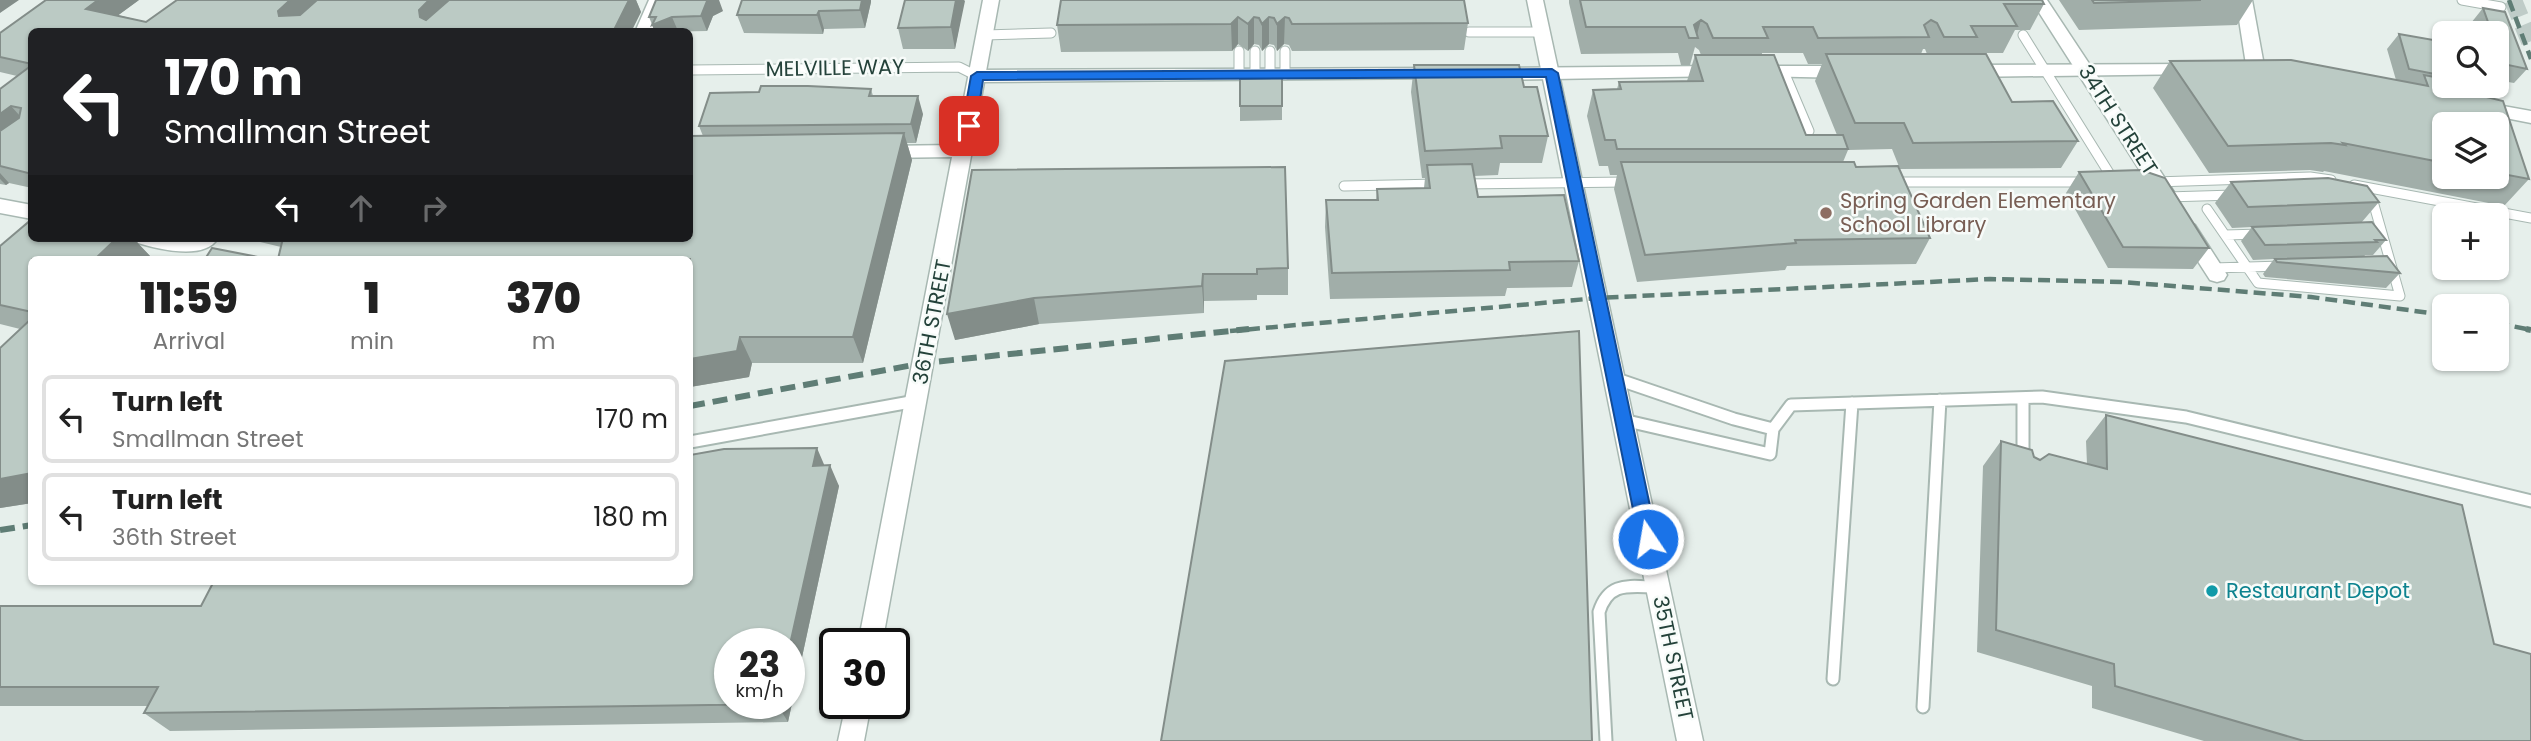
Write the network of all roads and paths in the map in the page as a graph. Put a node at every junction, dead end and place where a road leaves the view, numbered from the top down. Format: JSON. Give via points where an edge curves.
{"nodes":[{"id":1,"x":657,"y":0,"type":"edge"},
{"id":2,"x":991,"y":0,"type":"edge"},
{"id":3,"x":1535,"y":0,"type":"edge"},
{"id":4,"x":2039,"y":0,"type":"edge"},
{"id":5,"x":2244,"y":0,"type":"edge"},
{"id":6,"x":2462,"y":0,"type":"edge"},
{"id":7,"x":2501,"y":7,"type":"dead end"},
{"id":8,"x":645,"y":28,"type":"edge"},
{"id":9,"x":1469,"y":32,"type":"edge"},
{"id":10,"x":1541,"y":32,"type":"junction"},
{"id":11,"x":1051,"y":33,"type":"dead end"},
{"id":12,"x":985,"y":35,"type":"junction"},
{"id":13,"x":2023,"y":35,"type":"dead end"},
{"id":14,"x":1239,"y":51,"type":"dead end"},
{"id":15,"x":1255,"y":51,"type":"dead end"},
{"id":16,"x":1270,"y":51,"type":"dead end"},
{"id":17,"x":1285,"y":51,"type":"dead end"},
{"id":18,"x":693,"y":70,"type":"edge"},
{"id":19,"x":1952,"y":71,"type":"edge"},
{"id":20,"x":2045,"y":71,"type":"junction"},
{"id":21,"x":2086,"y":71,"type":"junction"},
{"id":22,"x":2217,"y":71,"type":"edge"},
{"id":23,"x":2256,"y":71,"type":"edge"},
{"id":24,"x":1784,"y":72,"type":"junction"},
{"id":25,"x":1863,"y":72,"type":"edge"},
{"id":26,"x":1552,"y":73,"type":"junction"},
{"id":27,"x":1262,"y":75,"type":"junction"},
{"id":28,"x":977,"y":76,"type":"junction"},
{"id":29,"x":2465,"y":105,"type":"edge"},
{"id":30,"x":2531,"y":117,"type":"edge"},
{"id":31,"x":1809,"y":131,"type":"dead end"},
{"id":32,"x":965,"y":151,"type":"junction"},
{"id":33,"x":858,"y":153,"type":"edge"},
{"id":34,"x":1574,"y":182,"type":"junction"},
{"id":35,"x":1640,"y":182,"type":"edge"},
{"id":36,"x":1877,"y":182,"type":"edge"},
{"id":37,"x":1344,"y":186,"type":"dead end"},
{"id":38,"x":2157,"y":187,"type":"junction"},
{"id":39,"x":2248,"y":194,"type":"edge"},
{"id":40,"x":2349,"y":200,"type":"edge"},
{"id":41,"x":0,"y":205,"type":"edge"},
{"id":42,"x":2207,"y":209,"type":"dead end"},
{"id":43,"x":28,"y":211,"type":"edge"},
{"id":44,"x":2531,"y":218,"type":"edge"},
{"id":45,"x":2381,"y":229,"type":"junction"},
{"id":46,"x":2368,"y":230,"type":"edge"},
{"id":47,"x":2277,"y":233,"type":"edge"},
{"id":48,"x":2225,"y":235,"type":"junction"},
{"id":49,"x":162,"y":242,"type":"edge"},
{"id":50,"x":201,"y":242,"type":"edge"},
{"id":51,"x":2390,"y":263,"type":"junction"},
{"id":52,"x":2377,"y":264,"type":"edge"},
{"id":53,"x":2299,"y":265,"type":"edge"},
{"id":54,"x":2247,"y":267,"type":"junction"},
{"id":55,"x":2215,"y":272,"type":"joint"},
{"id":56,"x":1614,"y":378,"type":"junction"},
{"id":57,"x":2023,"y":398,"type":"junction"},
{"id":58,"x":1940,"y":400,"type":"junction"},
{"id":59,"x":916,"y":401,"type":"junction"},
{"id":60,"x":1852,"y":403,"type":"junction"},
{"id":61,"x":1623,"y":420,"type":"junction"},
{"id":62,"x":1773,"y":429,"type":"junction"},
{"id":63,"x":693,"y":441,"type":"edge"},
{"id":64,"x":2022,"y":477,"type":"edge"},
{"id":65,"x":2531,"y":501,"type":"edge"},
{"id":66,"x":1658,"y":587,"type":"junction"},
{"id":67,"x":873,"y":628,"type":"edge"},
{"id":68,"x":1833,"y":679,"type":"dead end"},
{"id":69,"x":1923,"y":707,"type":"dead end"},
{"id":70,"x":856,"y":719,"type":"edge"},
{"id":71,"x":851,"y":741,"type":"edge"},
{"id":72,"x":1606,"y":741,"type":"edge"},
{"id":73,"x":1689,"y":741,"type":"edge"}],
"edges":[{"from":1,"to":8,"type":"street"},
{"from":2,"to":12,"type":"street","name":"36TH STREET"},
{"from":3,"to":10,"type":"street","name":"35TH STREET"},
{"from":4,"to":21,"type":"street","name":"34TH STREET"},
{"from":5,"to":23,"type":"street"},
{"from":6,"to":7,"type":"lane"},
{"from":9,"to":10,"type":"lane"},
{"from":10,"to":26,"type":"street","name":"35TH STREET"},
{"from":11,"to":12,"type":"lane"},
{"from":12,"to":28,"type":"street","name":"36TH STREET"},
{"from":13,"to":20,"type":"lane"},
{"from":14,"to":27,"type":"lane"},
{"from":15,"to":27,"type":"lane"},
{"from":16,"to":27,"type":"lane"},
{"from":17,"to":27,"type":"lane"},
{"from":18,"to":28,"type":"lane","name":"MELVILLE WAY","via":[[959,67]]},
{"from":19,"to":20,"type":"street","via":[[1993,78]]},
{"from":20,"to":21,"type":"street"},
{"from":20,"to":36,"type":"lane","via":[[2120,182]]},
{"from":21,"to":22,"type":"street"},
{"from":21,"to":38,"type":"street","name":"34TH STREET"},
{"from":24,"to":25,"type":"street"},
{"from":24,"to":26,"type":"street","via":[[1697,66],[1668,76]]},
{"from":24,"to":31,"type":"lane"},
{"from":26,"to":27,"type":"street"},
{"from":26,"to":34,"type":"street","name":"35TH STREET"},
{"from":27,"to":28,"type":"street"},
{"from":28,"to":32,"type":"street","name":"36TH STREET"},
{"from":29,"to":30,"type":"street"},
{"from":32,"to":33,"type":"street"},
{"from":32,"to":59,"type":"street","name":"36TH STREET"},
{"from":34,"to":35,"type":"lane"},
{"from":34,"to":37,"type":"lane"},
{"from":34,"to":56,"type":"street","name":"35TH STREET"},
{"from":38,"to":39,"type":"lane"},
{"from":38,"to":44,"type":"lane","via":[[2311,177]]},
{"from":38,"to":55,"type":"street","name":"34TH STREET"},
{"from":40,"to":45,"type":"lane","via":[[2374,205]]},
{"from":41,"to":43,"type":"street"},
{"from":42,"to":48,"type":"lane"},
{"from":45,"to":46,"type":"lane"},
{"from":45,"to":51,"type":"lane"},
{"from":47,"to":48,"type":"lane"},
{"from":48,"to":54,"type":"lane"},
{"from":49,"to":50,"type":"street","via":[[180,246]]},
{"from":51,"to":52,"type":"lane"},
{"from":51,"to":54,"type":"lane","via":[[2400,296],[2258,284]]},
{"from":53,"to":54,"type":"lane"},
{"from":54,"to":55,"type":"lane"},
{"from":56,"to":61,"type":"street","name":"35TH STREET"},
{"from":56,"to":62,"type":"lane"},
{"from":57,"to":58,"type":"lane"},
{"from":57,"to":64,"type":"lane"},
{"from":57,"to":65,"type":"lane","via":[[2186,417]]},
{"from":58,"to":60,"type":"lane"},
{"from":58,"to":69,"type":"lane"},
{"from":59,"to":63,"type":"lane"},
{"from":59,"to":67,"type":"street","name":"36TH STREET"},
{"from":60,"to":62,"type":"lane","via":[[1791,405]]},
{"from":60,"to":68,"type":"lane"},
{"from":61,"to":62,"type":"lane","via":[[1770,454]]},
{"from":61,"to":66,"type":"street","name":"35TH STREET"},
{"from":66,"to":72,"type":"lane","via":[[1608,591],[1601,599]]},
{"from":66,"to":73,"type":"street","name":"35TH STREET"},
{"from":70,"to":71,"type":"street"}]}
